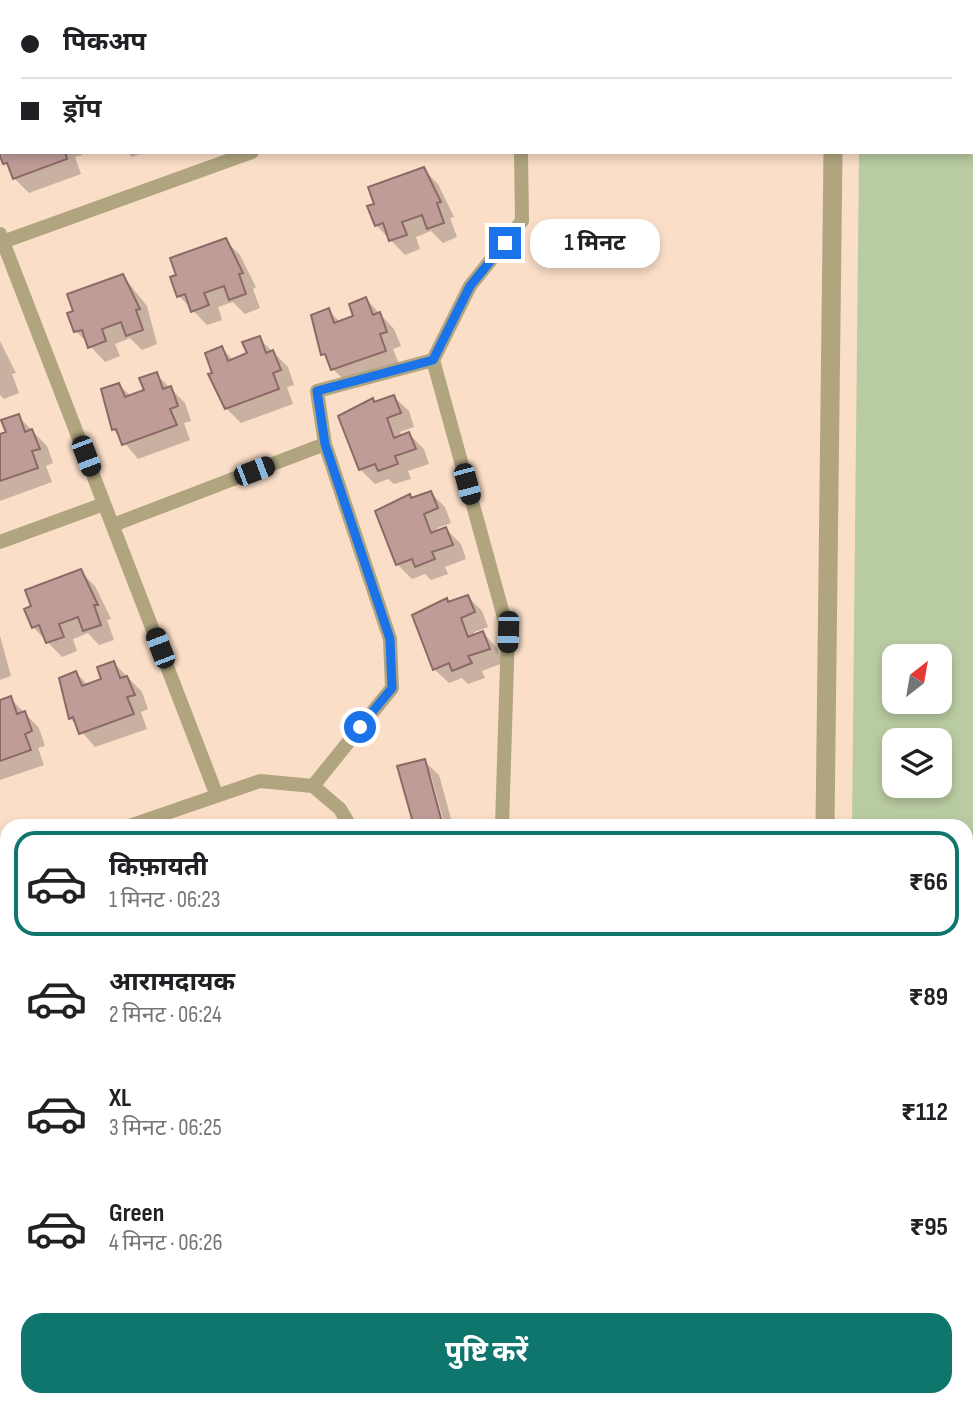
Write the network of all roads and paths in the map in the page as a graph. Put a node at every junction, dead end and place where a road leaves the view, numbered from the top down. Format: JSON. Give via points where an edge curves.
{"nodes":[{"id":1,"x":246,"y":154,"type":"edge"},
{"id":2,"x":521,"y":154,"type":"edge"},
{"id":3,"x":833,"y":154,"type":"edge"},
{"id":4,"x":1,"y":239,"type":"edge"},
{"id":5,"x":433,"y":360,"type":"junction"},
{"id":6,"x":325,"y":444,"type":"junction"},
{"id":7,"x":104,"y":503,"type":"junction"},
{"id":8,"x":113,"y":525,"type":"junction"},
{"id":9,"x":0,"y":542,"type":"edge"},
{"id":10,"x":313,"y":786,"type":"junction"},
{"id":11,"x":217,"y":796,"type":"junction"},
{"id":12,"x":150,"y":819,"type":"edge"},
{"id":13,"x":346,"y":819,"type":"edge"},
{"id":14,"x":502,"y":819,"type":"edge"},
{"id":15,"x":825,"y":819,"type":"edge"}],
"edges":[{"from":1,"to":4,"type":"lane"},
{"from":2,"to":5,"type":"lane","via":[[522,221],[470,286]]},
{"from":3,"to":15,"type":"street"},
{"from":4,"to":7,"type":"lane"},
{"from":5,"to":6,"type":"lane","via":[[317,391]]},
{"from":5,"to":14,"type":"lane","via":[[508,632]]},
{"from":6,"to":8,"type":"lane"},
{"from":6,"to":10,"type":"lane","via":[[390,639],[392,688]]},
{"from":7,"to":8,"type":"lane"},
{"from":7,"to":9,"type":"lane"},
{"from":8,"to":11,"type":"lane"},
{"from":10,"to":11,"type":"lane","via":[[260,781]]},
{"from":10,"to":13,"type":"lane"},
{"from":11,"to":12,"type":"lane"}]}
